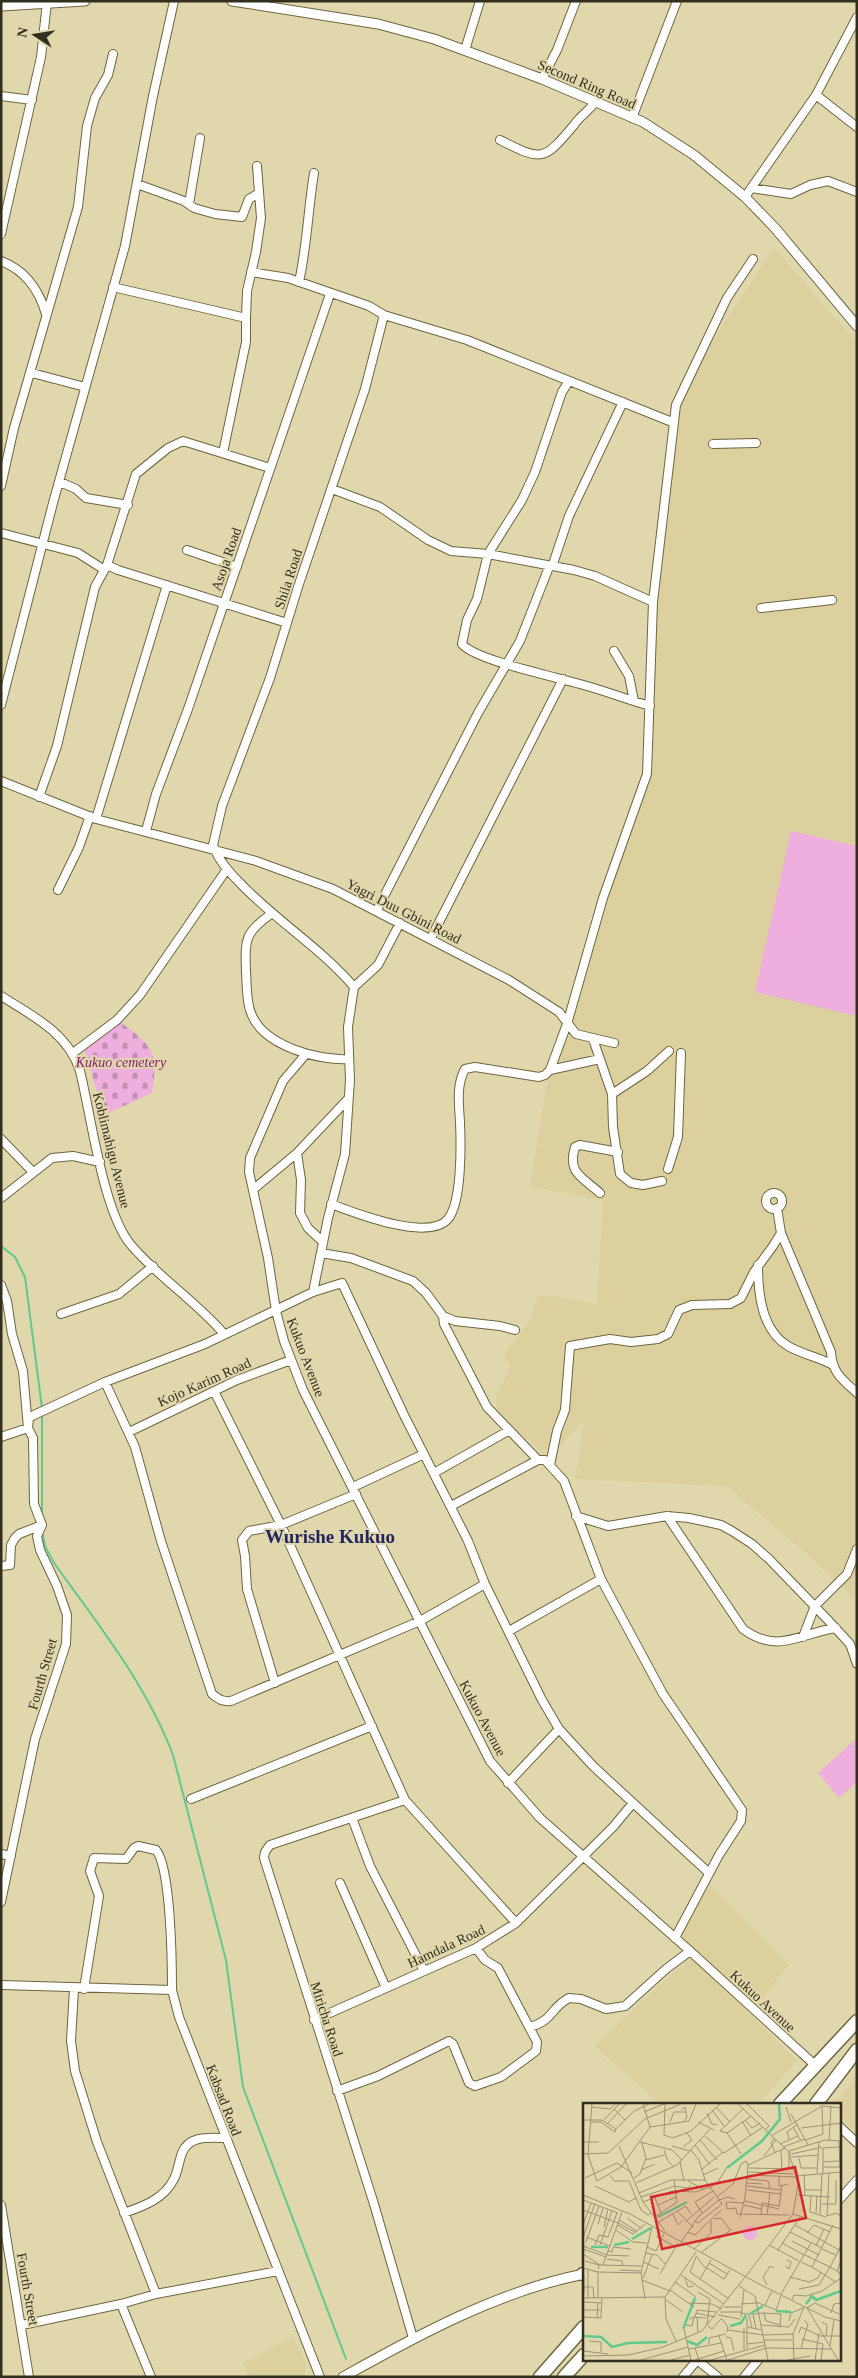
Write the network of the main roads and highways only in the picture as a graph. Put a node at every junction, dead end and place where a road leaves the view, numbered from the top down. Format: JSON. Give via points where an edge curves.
{"nodes":[{"id":1,"x":857,"y":2021,"type":"edge"},
{"id":2,"x":857,"y":2050,"type":"edge"},
{"id":3,"x":781,"y":2103,"type":"edge"},
{"id":4,"x":817,"y":2103,"type":"edge"},
{"id":5,"x":583,"y":2327,"type":"edge"},
{"id":6,"x":583,"y":2356,"type":"edge"},
{"id":7,"x":540,"y":2377,"type":"edge"},
{"id":8,"x":564,"y":2377,"type":"edge"}],
"edges":[{"from":1,"to":3,"type":"highway"},
{"from":2,"to":4,"type":"highway"},
{"from":5,"to":7,"type":"highway"},
{"from":6,"to":8,"type":"highway"}]}
